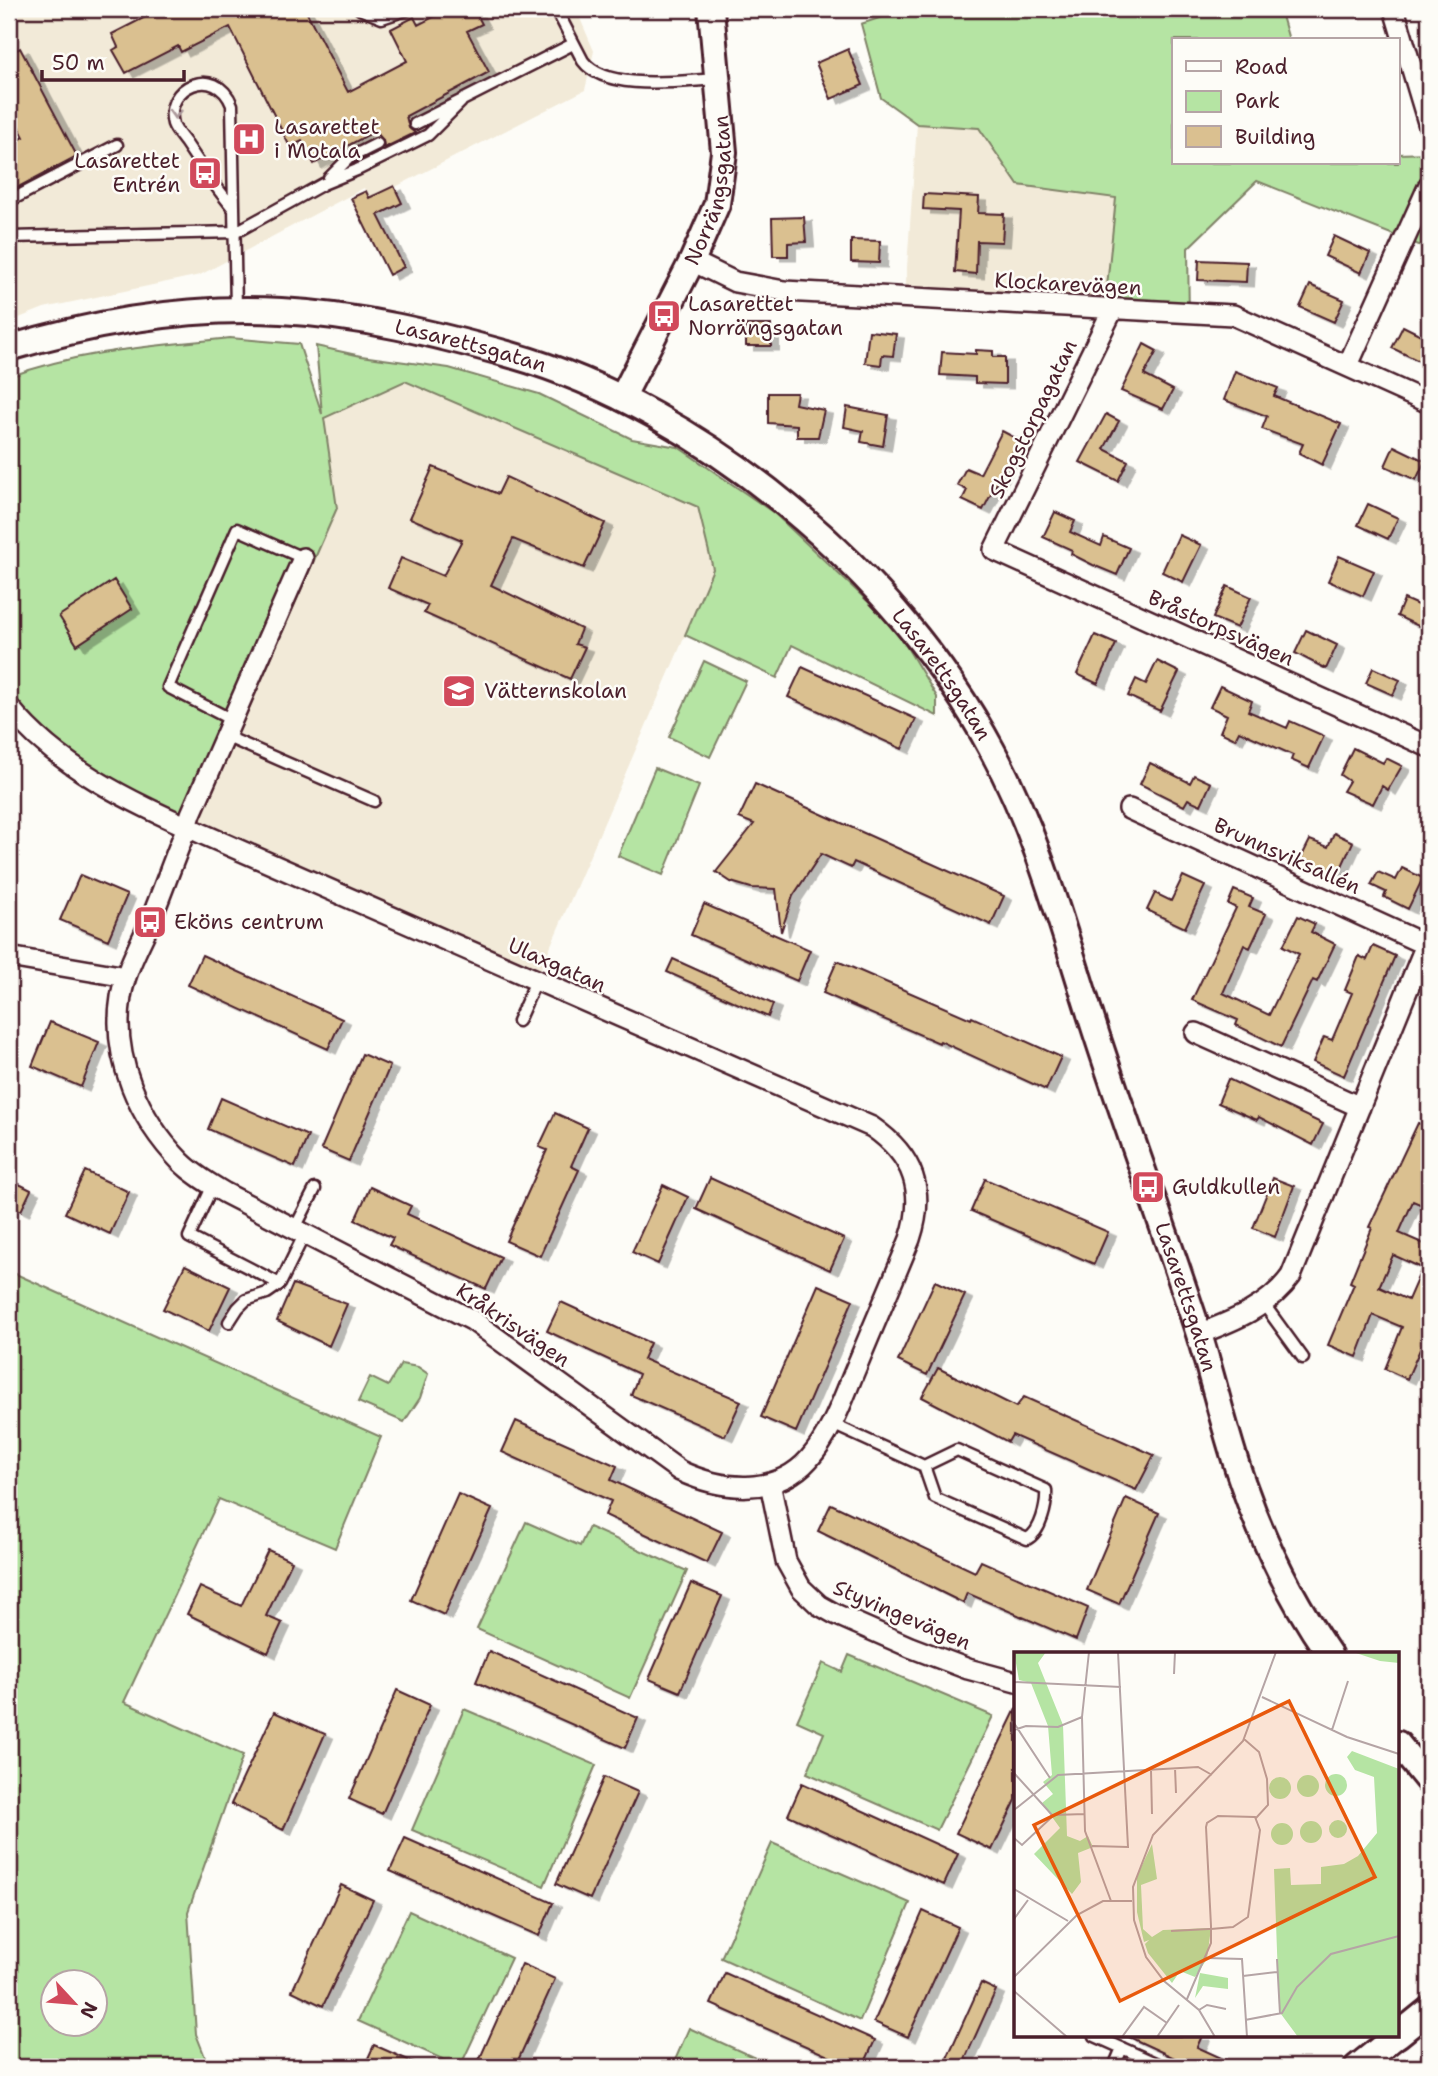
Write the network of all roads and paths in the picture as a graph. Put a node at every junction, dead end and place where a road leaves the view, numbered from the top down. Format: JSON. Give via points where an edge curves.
{"nodes":[{"id":1,"x":360,"y":9,"type":"edge"},
{"id":2,"x":410,"y":9,"type":"edge"},
{"id":3,"x":556,"y":9,"type":"edge"},
{"id":4,"x":711,"y":9,"type":"edge"},
{"id":5,"x":1394,"y":9,"type":"edge"},
{"id":6,"x":573,"y":44,"type":"junction"},
{"id":7,"x":719,"y":79,"type":"junction"},
{"id":8,"x":461,"y":102,"type":"junction"},
{"id":9,"x":415,"y":124,"type":"dead end"},
{"id":10,"x":1429,"y":126,"type":"edge"},
{"id":11,"x":377,"y":144,"type":"dead end"},
{"id":12,"x":117,"y":145,"type":"dead end"},
{"id":13,"x":323,"y":184,"type":"junction"},
{"id":14,"x":1429,"y":185,"type":"edge"},
{"id":15,"x":9,"y":201,"type":"edge"},
{"id":16,"x":233,"y":208,"type":"junction"},
{"id":17,"x":236,"y":232,"type":"junction"},
{"id":18,"x":9,"y":237,"type":"edge"},
{"id":19,"x":692,"y":261,"type":"junction"},
{"id":20,"x":1113,"y":309,"type":"junction"},
{"id":21,"x":236,"y":310,"type":"junction"},
{"id":22,"x":9,"y":348,"type":"edge"},
{"id":23,"x":1348,"y":365,"type":"junction"},
{"id":24,"x":622,"y":398,"type":"junction"},
{"id":25,"x":1429,"y":403,"type":"edge"},
{"id":26,"x":994,"y":550,"type":"joint"},
{"id":27,"x":303,"y":558,"type":"joint"},
{"id":28,"x":12,"y":720,"type":"edge"},
{"id":29,"x":228,"y":728,"type":"junction"},
{"id":30,"x":1429,"y":747,"type":"edge"},
{"id":31,"x":374,"y":801,"type":"dead end"},
{"id":32,"x":1129,"y":809,"type":"dead end"},
{"id":33,"x":187,"y":827,"type":"junction"},
{"id":34,"x":1428,"y":941,"type":"edge"},
{"id":35,"x":9,"y":957,"type":"edge"},
{"id":36,"x":125,"y":978,"type":"junction"},
{"id":37,"x":536,"y":981,"type":"junction"},
{"id":38,"x":518,"y":1021,"type":"dead end"},
{"id":39,"x":1196,"y":1033,"type":"dead end"},
{"id":40,"x":1360,"y":1107,"type":"junction"},
{"id":41,"x":902,"y":1154,"type":"joint"},
{"id":42,"x":213,"y":1185,"type":"junction"},
{"id":43,"x":315,"y":1189,"type":"dead end"},
{"id":44,"x":300,"y":1231,"type":"junction"},
{"id":45,"x":280,"y":1283,"type":"junction"},
{"id":46,"x":1263,"y":1303,"type":"junction"},
{"id":47,"x":229,"y":1322,"type":"dead end"},
{"id":48,"x":1199,"y":1334,"type":"junction"},
{"id":49,"x":1303,"y":1358,"type":"dead end"},
{"id":50,"x":832,"y":1424,"type":"junction"},
{"id":51,"x":924,"y":1466,"type":"junction"},
{"id":52,"x":770,"y":1483,"type":"junction"},
{"id":53,"x":1328,"y":1652,"type":"edge"},
{"id":54,"x":1014,"y":1681,"type":"edge"},
{"id":55,"x":1400,"y":1746,"type":"edge"},
{"id":56,"x":1429,"y":1782,"type":"edge"},
{"id":57,"x":1429,"y":2010,"type":"edge"},
{"id":58,"x":1400,"y":2033,"type":"edge"},
{"id":59,"x":1100,"y":2038,"type":"edge"},
{"id":60,"x":1393,"y":2038,"type":"edge"},
{"id":61,"x":1122,"y":2048,"type":"junction"},
{"id":62,"x":1114,"y":2067,"type":"edge"},
{"id":63,"x":1162,"y":2067,"type":"edge"},
{"id":64,"x":1357,"y":2067,"type":"edge"}],
"edges":[{"from":1,"to":2,"type":"lane","via":[[382,18]]},
{"from":3,"to":6,"type":"lane"},
{"from":4,"to":7,"type":"street","name":"Norrängsgatan"},
{"from":5,"to":10,"type":"street"},
{"from":6,"to":7,"type":"lane","via":[[588,69],[605,78]]},
{"from":6,"to":8,"type":"lane"},
{"from":7,"to":19,"type":"street","name":"Norrängsgatan","via":[[724,152],[721,184]]},
{"from":8,"to":9,"type":"lane"},
{"from":8,"to":13,"type":"lane","via":[[428,135]]},
{"from":11,"to":13,"type":"lane","via":[[349,158]]},
{"from":12,"to":15,"type":"lane"},
{"from":13,"to":17,"type":"lane"},
{"from":14,"to":23,"type":"street"},
{"from":16,"to":16,"type":"lane","one_way":true,"via":[[232,105],[218,86],[207,81],[195,84],[176,99],[173,124]]},
{"from":16,"to":17,"type":"lane"},
{"from":17,"to":18,"type":"lane"},
{"from":17,"to":21,"type":"lane"},
{"from":19,"to":20,"type":"street","name":"Klockarevägen","via":[[735,282],[762,289]]},
{"from":19,"to":24,"type":"street","name":"Norrängsgatan"},
{"from":20,"to":23,"type":"street","name":"Klockarevägen","via":[[1233,315]]},
{"from":20,"to":26,"type":"street","name":"Skogstorpagatan"},
{"from":21,"to":22,"type":"street","name":"Lasarettsgatan","via":[[115,323]]},
{"from":21,"to":24,"type":"street","name":"Lasarettsgatan","via":[[304,313],[435,335],[539,363]]},
{"from":23,"to":25,"type":"street","name":"Klockarevägen"},
{"from":24,"to":48,"type":"street","name":"Lasarettsgatan","via":[[712,450],[808,524],[892,608],[941,667],[970,712],[1031,835]]},
{"from":26,"to":30,"type":"street","name":"Bråstorpsvägen"},
{"from":27,"to":29,"type":"street"},
{"from":27,"to":29,"type":"lane","via":[[237,529],[180,657],[168,687]]},
{"from":28,"to":33,"type":"street","name":"Ulaxgatan","via":[[94,781]]},
{"from":29,"to":31,"type":"lane"},
{"from":29,"to":33,"type":"street"},
{"from":32,"to":34,"type":"street","name":"Brunnsviksallén"},
{"from":33,"to":36,"type":"street","name":"Kråkrisvägen"},
{"from":33,"to":37,"type":"street","name":"Ulaxgatan"},
{"from":34,"to":40,"type":"street","name":"Brunnsviksallén"},
{"from":35,"to":36,"type":"street"},
{"from":36,"to":42,"type":"street","name":"Kråkrisvägen","via":[[119,1033],[136,1099],[183,1164]]},
{"from":37,"to":38,"type":"lane"},
{"from":37,"to":41,"type":"street","name":"Ulaxgatan","via":[[872,1127]]},
{"from":39,"to":40,"type":"street"},
{"from":40,"to":46,"type":"street","name":"Brunnsviksallén","via":[[1291,1276]]},
{"from":41,"to":50,"type":"street","name":"Kråkrisvägen","via":[[916,1185],[916,1221]]},
{"from":42,"to":44,"type":"street","name":"Kråkrisvägen"},
{"from":42,"to":45,"type":"lane","via":[[189,1237]]},
{"from":43,"to":44,"type":"lane"},
{"from":44,"to":45,"type":"lane"},
{"from":44,"to":52,"type":"street","name":"Kråkrisvägen","via":[[472,1320],[680,1471],[728,1487]]},
{"from":45,"to":47,"type":"lane","via":[[246,1300]]},
{"from":46,"to":48,"type":"street","name":"Brunnsviksallén"},
{"from":46,"to":49,"type":"lane"},
{"from":48,"to":53,"type":"street","name":"Lasarettsgatan","via":[[1255,1516],[1299,1607]]},
{"from":50,"to":51,"type":"lane"},
{"from":50,"to":52,"type":"street","name":"Kråkrisvägen","via":[[809,1459]]},
{"from":51,"to":51,"type":"lane","via":[[935,1498],[1027,1539],[1033,1536],[1048,1504],[1046,1490],[957,1450]]},
{"from":52,"to":54,"type":"street","name":"Styvingevägen","via":[[786,1561],[801,1588],[818,1605],[909,1647]]},
{"from":55,"to":56,"type":"street"},
{"from":57,"to":58,"type":"street"},
{"from":59,"to":61,"type":"lane"},
{"from":60,"to":64,"type":"street"},
{"from":61,"to":62,"type":"lane"},
{"from":61,"to":63,"type":"lane"}]}
